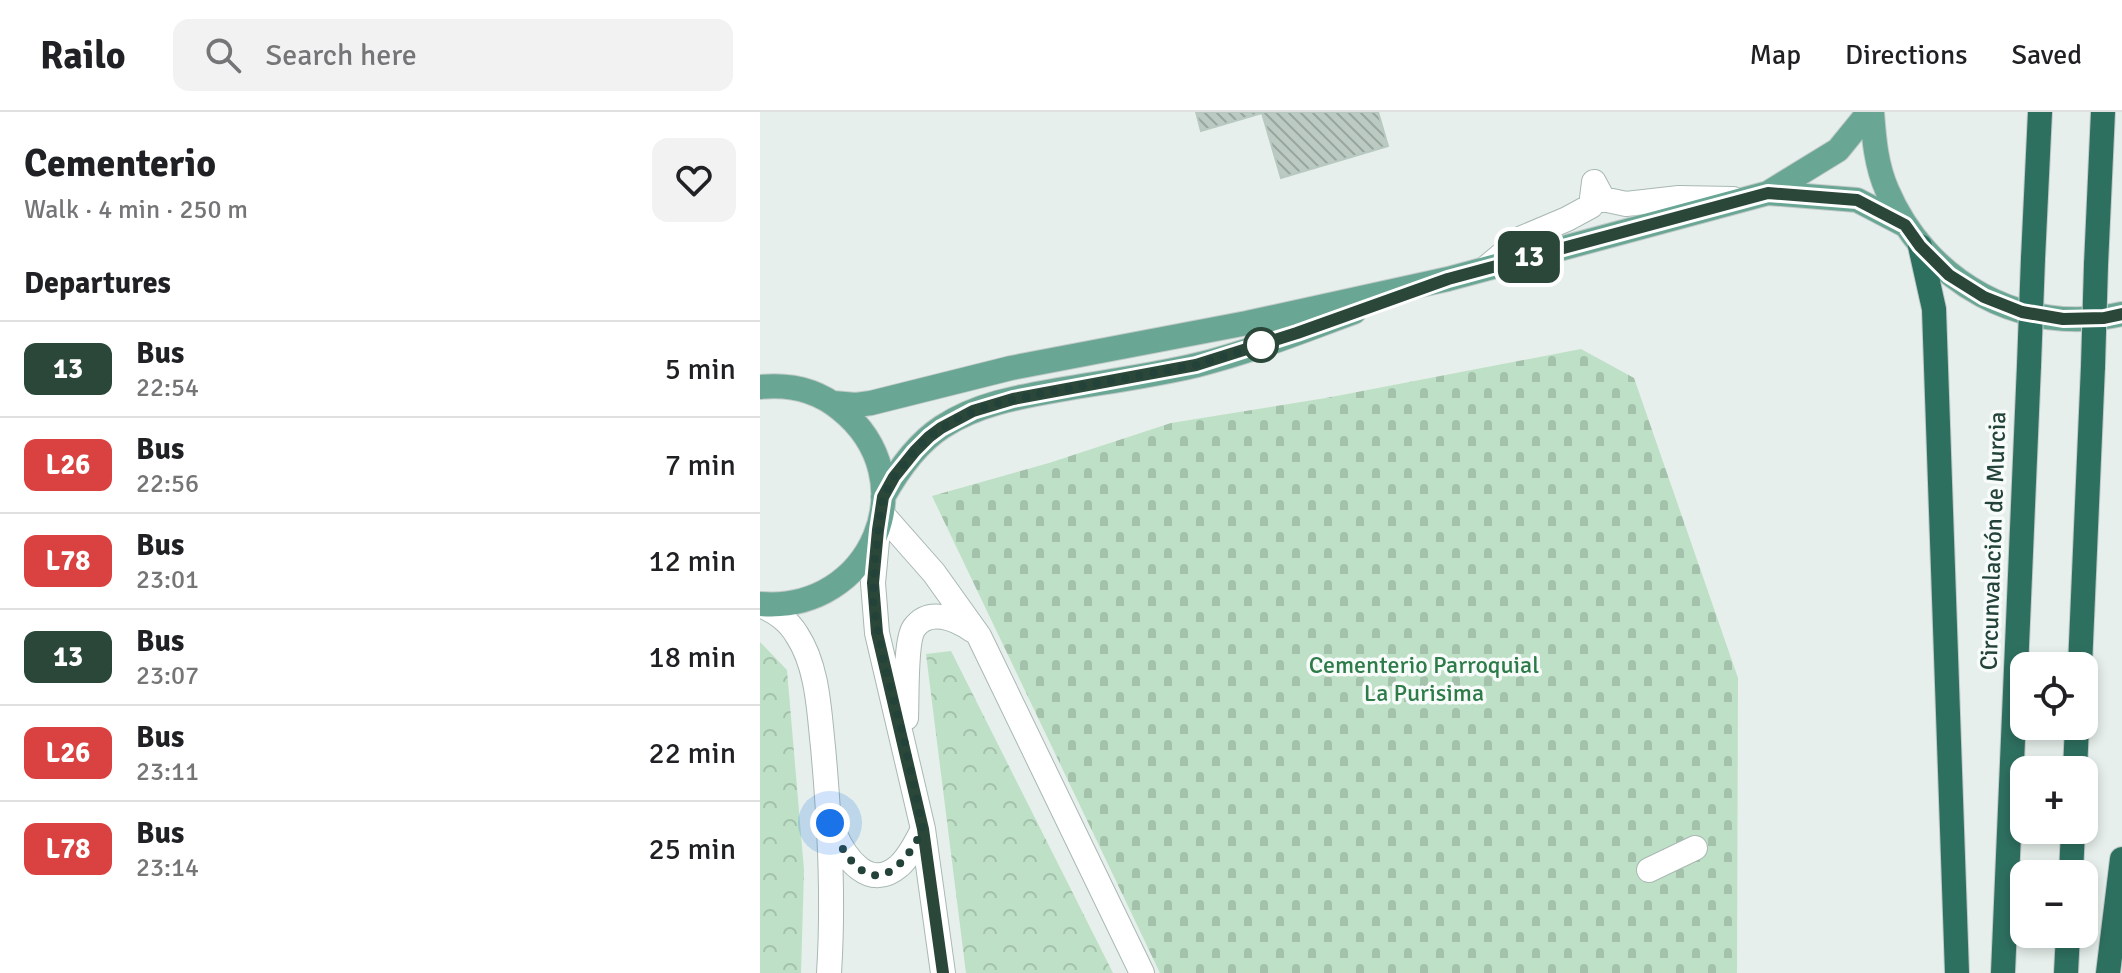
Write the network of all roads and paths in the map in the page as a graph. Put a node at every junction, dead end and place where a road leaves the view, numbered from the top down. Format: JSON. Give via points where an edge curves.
{"nodes":[{"id":1,"x":1870,"y":112,"type":"edge"},
{"id":2,"x":2040,"y":112,"type":"edge"},
{"id":3,"x":2103,"y":112,"type":"edge"},
{"id":4,"x":1768,"y":193,"type":"junction"},
{"id":5,"x":1743,"y":200,"type":"junction"},
{"id":6,"x":1905,"y":225,"type":"junction"},
{"id":7,"x":1920,"y":246,"type":"junction"},
{"id":8,"x":1486,"y":268,"type":"junction"},
{"id":9,"x":1448,"y":279,"type":"junction"},
{"id":10,"x":2122,"y":314,"type":"edge"},
{"id":11,"x":760,"y":387,"type":"edge"},
{"id":12,"x":833,"y":403,"type":"junction"},
{"id":13,"x":881,"y":514,"type":"junction"},
{"id":14,"x":760,"y":605,"type":"edge"},
{"id":15,"x":979,"y":636,"type":"junction"},
{"id":16,"x":2081,"y":652,"type":"edge"},
{"id":17,"x":905,"y":744,"type":"junction"},
{"id":18,"x":830,"y":823,"type":"junction"},
{"id":19,"x":923,"y":829,"type":"junction"},
{"id":20,"x":1695,"y":848,"type":"dead end"},
{"id":21,"x":2122,"y":859,"type":"edge"},
{"id":22,"x":1649,"y":870,"type":"dead end"},
{"id":23,"x":2067,"y":948,"type":"edge"},
{"id":24,"x":829,"y":973,"type":"edge"},
{"id":25,"x":943,"y":973,"type":"edge"},
{"id":26,"x":1142,"y":973,"type":"edge"},
{"id":27,"x":1957,"y":973,"type":"edge"},
{"id":28,"x":2003,"y":973,"type":"edge"},
{"id":29,"x":2066,"y":973,"type":"edge"},
{"id":30,"x":2108,"y":973,"type":"edge"}],
"edges":[{"from":1,"to":4,"type":"main road","via":[[1838,150]]},
{"from":1,"to":6,"type":"main road","via":[[1886,189]]},
{"from":2,"to":28,"type":"highway","name":"Circunvalación de Murcia","bridge":true},
{"from":3,"to":16,"type":"highway","bridge":true},
{"from":4,"to":5,"type":"main road"},
{"from":4,"to":6,"type":"main road","via":[[1857,200]]},
{"from":5,"to":8,"type":"main road"},
{"from":5,"to":8,"type":"street","via":[[1679,198],[1626,204],[1603,199],[1594,182],[1591,206],[1522,238]]},
{"from":6,"to":7,"type":"main road"},
{"from":7,"to":10,"type":"main road","via":[[1972,290],[2022,312],[2063,319]]},
{"from":7,"to":27,"type":"highway","via":[[1934,309]]},
{"from":8,"to":9,"type":"main road"},
{"from":9,"to":12,"type":"main road","via":[[1011,368],[871,403]]},
{"from":9,"to":13,"type":"main road","via":[[1196,365],[973,411],[929,437],[903,465]]},
{"from":11,"to":12,"type":"main road","via":[[799,388]]},
{"from":12,"to":13,"type":"main road","via":[[865,434],[875,454]]},
{"from":13,"to":14,"type":"main road","via":[[862,560],[831,589],[791,604]]},
{"from":13,"to":15,"type":"street","via":[[934,573]]},
{"from":13,"to":17,"type":"street","via":[[873,603]]},
{"from":14,"to":18,"type":"street","via":[[789,624],[807,655]]},
{"from":15,"to":17,"type":"street","via":[[947,617],[934,616],[914,629]]},
{"from":15,"to":26,"type":"street"},
{"from":17,"to":19,"type":"street"},
{"from":18,"to":19,"type":"street","via":[[855,866],[877,875],[899,865]]},
{"from":18,"to":24,"type":"street"},
{"from":19,"to":25,"type":"street"},
{"from":20,"to":22,"type":"street"},
{"from":21,"to":30,"type":"highway"},
{"from":23,"to":29,"type":"highway"}]}
